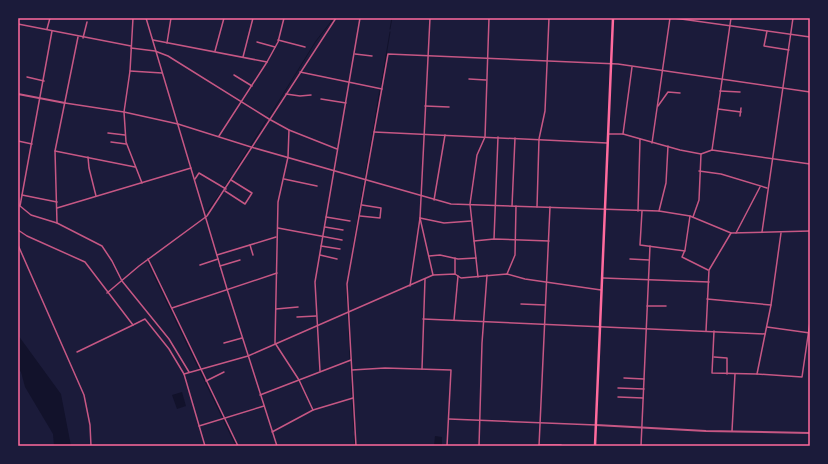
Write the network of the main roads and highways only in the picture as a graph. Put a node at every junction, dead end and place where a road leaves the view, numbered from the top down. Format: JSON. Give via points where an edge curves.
{"nodes":[{"id":1,"x":613,"y":18,"type":"edge"},
{"id":2,"x":595,"y":446,"type":"edge"}],
"edges":[{"from":1,"to":2,"type":"main road"}]}
